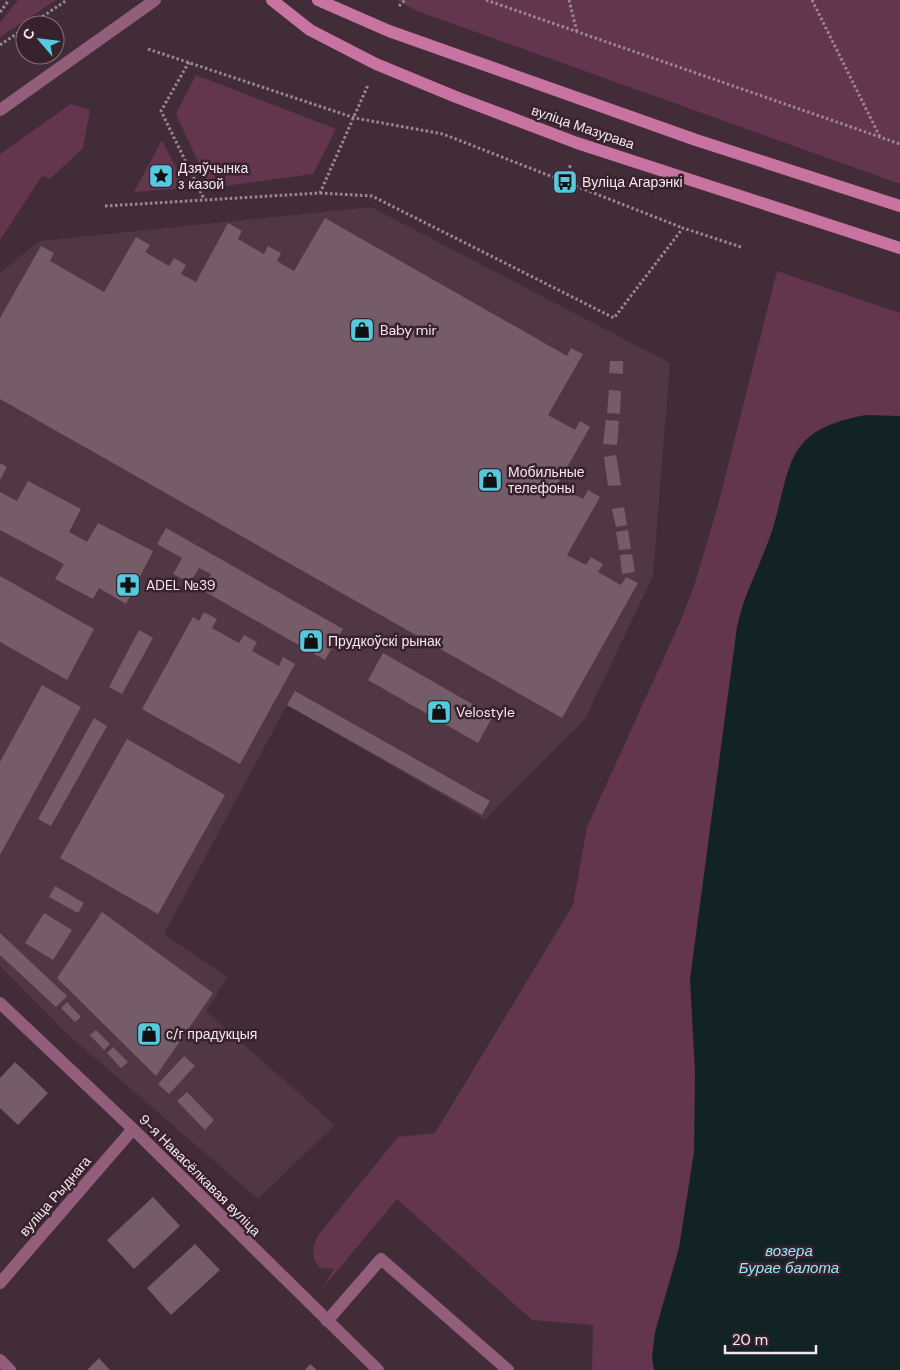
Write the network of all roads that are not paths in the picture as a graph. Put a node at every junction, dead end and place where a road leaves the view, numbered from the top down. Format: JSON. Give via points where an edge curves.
{"nodes":[{"id":1,"x":155,"y":0,"type":"edge"},
{"id":2,"x":272,"y":0,"type":"edge"},
{"id":3,"x":318,"y":0,"type":"edge"},
{"id":4,"x":0,"y":110,"type":"edge"},
{"id":5,"x":900,"y":206,"type":"edge"},
{"id":6,"x":900,"y":248,"type":"edge"},
{"id":7,"x":0,"y":1003,"type":"edge"},
{"id":8,"x":133,"y":1129,"type":"junction"},
{"id":9,"x":0,"y":1283,"type":"edge"},
{"id":10,"x":327,"y":1321,"type":"junction"},
{"id":11,"x":0,"y":1360,"type":"edge"},
{"id":12,"x":10,"y":1370,"type":"edge"},
{"id":13,"x":378,"y":1370,"type":"edge"},
{"id":14,"x":508,"y":1370,"type":"edge"}],
"edges":[{"from":1,"to":4,"type":"street"},
{"from":2,"to":6,"type":"main road","name":"вуліца Мазурава","via":[[310,30],[376,64],[456,97],[577,142]]},
{"from":3,"to":5,"type":"main road","name":"вуліца Мазурава","via":[[389,31],[696,140]]},
{"from":7,"to":8,"type":"street","name":"9-я Навасёлкавая вуліца"},
{"from":8,"to":9,"type":"street","name":"вуліца Рыднага"},
{"from":8,"to":10,"type":"street","name":"9-я Навасёлкавая вуліца"},
{"from":10,"to":13,"type":"street","name":"9-я Навасёлкавая вуліца"},
{"from":10,"to":14,"type":"street","via":[[381,1259]]},
{"from":11,"to":12,"type":"street"}]}
